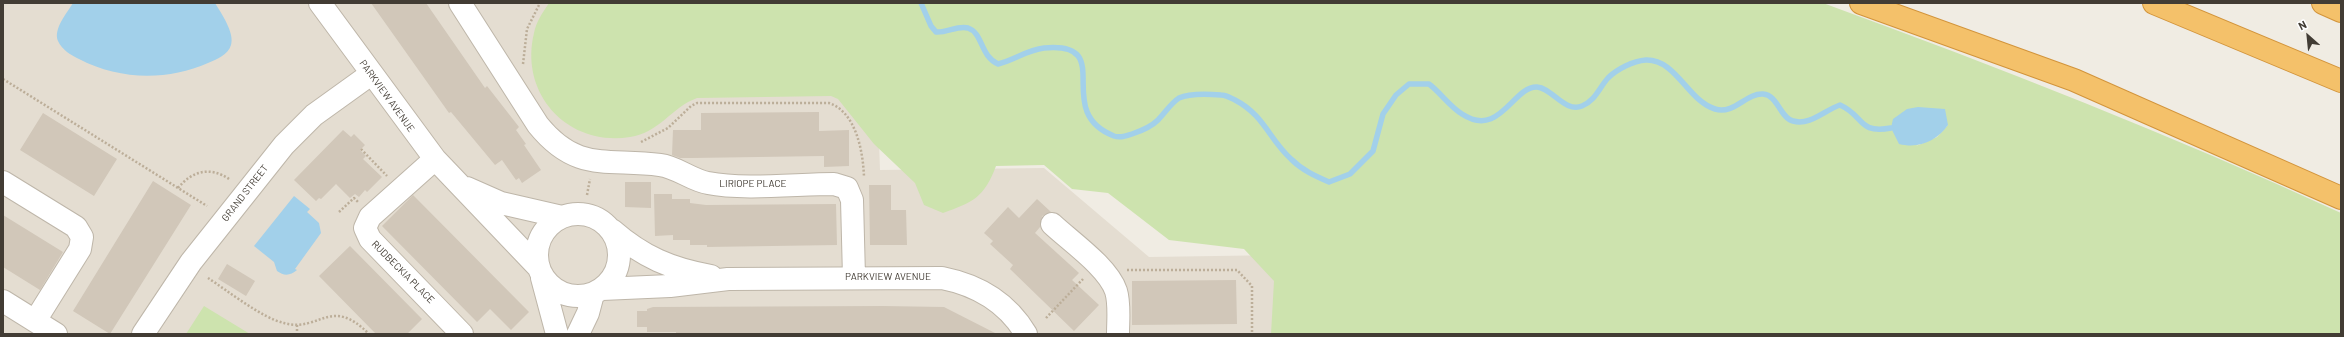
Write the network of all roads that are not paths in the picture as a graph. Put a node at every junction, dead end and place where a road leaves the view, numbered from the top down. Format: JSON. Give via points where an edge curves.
{"nodes":[{"id":1,"x":320,"y":3,"type":"edge"},
{"id":2,"x":460,"y":3,"type":"edge"},
{"id":3,"x":1861,"y":3,"type":"edge"},
{"id":4,"x":2154,"y":3,"type":"edge"},
{"id":5,"x":2323,"y":3,"type":"edge"},
{"id":6,"x":2341,"y":11,"type":"edge"},
{"id":7,"x":371,"y":74,"type":"junction"},
{"id":8,"x":2341,"y":81,"type":"edge"},
{"id":9,"x":435,"y":159,"type":"junction"},
{"id":10,"x":3,"y":182,"type":"edge"},
{"id":11,"x":458,"y":185,"type":"junction"},
{"id":12,"x":2341,"y":198,"type":"edge"},
{"id":13,"x":562,"y":217,"type":"junction"},
{"id":14,"x":1052,"y":224,"type":"dead end"},
{"id":15,"x":612,"y":230,"type":"junction"},
{"id":16,"x":540,"y":272,"type":"junction"},
{"id":17,"x":854,"y":277,"type":"junction"},
{"id":18,"x":728,"y":278,"type":"junction"},
{"id":19,"x":597,"y":292,"type":"junction"},
{"id":20,"x":3,"y":301,"type":"edge"},
{"id":21,"x":35,"y":321,"type":"junction"},
{"id":22,"x":56,"y":334,"type":"edge"},
{"id":23,"x":143,"y":334,"type":"edge"},
{"id":24,"x":462,"y":334,"type":"edge"},
{"id":25,"x":557,"y":334,"type":"edge"},
{"id":26,"x":578,"y":334,"type":"edge"},
{"id":27,"x":1026,"y":334,"type":"edge"},
{"id":28,"x":1118,"y":334,"type":"edge"}],
"edges":[{"from":1,"to":7,"type":"street","name":"PARKVIEW AVENUE"},
{"from":2,"to":17,"type":"street","name":"LIRIOPE PLACE","via":[[538,125],[553,141],[570,153],[606,163],[665,166],[709,183],[834,184],[847,188],[852,200]]},
{"from":3,"to":12,"type":"highway","via":[[2074,80]]},
{"from":4,"to":8,"type":"highway"},
{"from":5,"to":6,"type":"highway"},
{"from":7,"to":9,"type":"street","name":"PARKVIEW AVENUE"},
{"from":7,"to":23,"type":"street","name":"GRAND STREET","via":[[314,115],[284,145],[191,262]]},
{"from":9,"to":11,"type":"street","name":"PARKVIEW AVENUE"},
{"from":9,"to":24,"type":"street","name":"RUDBECKIA PLACE","via":[[370,217],[365,228],[370,239]]},
{"from":10,"to":21,"type":"street","via":[[76,227],[82,237],[80,249]]},
{"from":11,"to":13,"type":"street","name":"PARKVIEW AVENUE","via":[[501,203]]},
{"from":11,"to":16,"type":"street","name":"PARKVIEW AVENUE"},
{"from":13,"to":15,"type":"street","via":[[572,214],[589,215],[604,222]]},
{"from":13,"to":16,"type":"street","via":[[551,223],[538,243]]},
{"from":14,"to":28,"type":"street","via":[[1112,283],[1117,296]]},
{"from":15,"to":18,"type":"street","name":"PARKVIEW AVENUE","via":[[631,247],[658,262],[701,274]]},
{"from":15,"to":19,"type":"street","via":[[620,251],[619,262],[616,273]]},
{"from":16,"to":19,"type":"street","via":[[559,292],[570,296]]},
{"from":16,"to":25,"type":"street"},
{"from":17,"to":18,"type":"street","name":"PARKVIEW AVENUE"},
{"from":17,"to":27,"type":"street","name":"PARKVIEW AVENUE","via":[[925,277],[958,281],[976,288],[1005,306]]},
{"from":18,"to":19,"type":"street","name":"PARKVIEW AVENUE"},
{"from":19,"to":26,"type":"street"},
{"from":20,"to":21,"type":"street"},
{"from":21,"to":22,"type":"street"}]}
